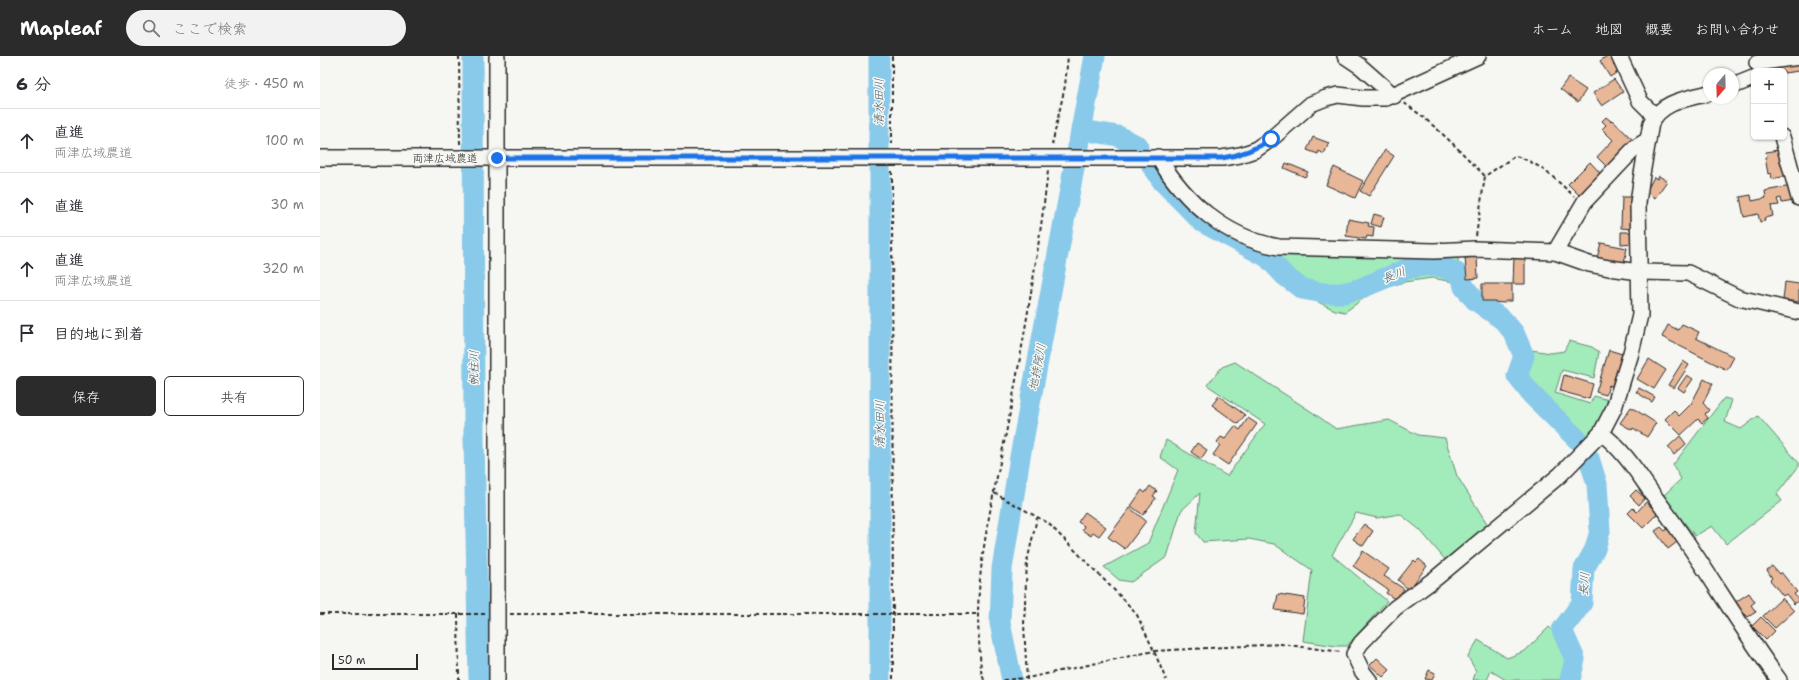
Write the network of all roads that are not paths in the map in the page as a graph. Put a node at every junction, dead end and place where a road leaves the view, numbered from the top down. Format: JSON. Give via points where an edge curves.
{"nodes":[{"id":1,"x":496,"y":56,"type":"edge"},
{"id":2,"x":1345,"y":56,"type":"edge"},
{"id":3,"x":1478,"y":56,"type":"edge"},
{"id":4,"x":1619,"y":56,"type":"edge"},
{"id":5,"x":1799,"y":57,"type":"edge"},
{"id":6,"x":1762,"y":68,"type":"edge"},
{"id":7,"x":1751,"y":73,"type":"edge"},
{"id":8,"x":1739,"y":82,"type":"edge"},
{"id":9,"x":1703,"y":95,"type":"edge"},
{"id":10,"x":1394,"y":96,"type":"junction"},
{"id":11,"x":1655,"y":116,"type":"junction"},
{"id":12,"x":1648,"y":140,"type":"junction"},
{"id":13,"x":1783,"y":140,"type":"edge"},
{"id":14,"x":1158,"y":157,"type":"junction"},
{"id":15,"x":320,"y":158,"type":"edge"},
{"id":16,"x":497,"y":158,"type":"junction"},
{"id":17,"x":1799,"y":198,"type":"edge"},
{"id":18,"x":1555,"y":252,"type":"junction"},
{"id":19,"x":1640,"y":272,"type":"junction"},
{"id":20,"x":1799,"y":312,"type":"edge"},
{"id":21,"x":1601,"y":433,"type":"junction"},
{"id":22,"x":497,"y":680,"type":"edge"},
{"id":23,"x":1369,"y":680,"type":"edge"},
{"id":24,"x":1779,"y":680,"type":"edge"}],
"edges":[{"from":1,"to":16,"type":"street"},
{"from":2,"to":10,"type":"street"},
{"from":3,"to":10,"type":"street"},
{"from":4,"to":11,"type":"street","via":[[1640,101]]},
{"from":5,"to":6,"type":"street"},
{"from":7,"to":8,"type":"street"},
{"from":9,"to":11,"type":"street","via":[[1666,105]]},
{"from":10,"to":14,"type":"street","via":[[1376,99],[1338,95],[1326,98],[1311,104],[1255,150],[1240,155],[1222,158]]},
{"from":11,"to":12,"type":"street"},
{"from":12,"to":18,"type":"street","via":[[1634,148],[1583,204]]},
{"from":12,"to":19,"type":"street","via":[[1638,204]]},
{"from":13,"to":17,"type":"street"},
{"from":14,"to":16,"type":"street","name":"両津広域農道"},
{"from":14,"to":18,"type":"street","via":[[1171,178],[1214,221],[1260,244],[1279,248]]},
{"from":15,"to":16,"type":"street","name":"両津広域農道"},
{"from":16,"to":22,"type":"street"},
{"from":18,"to":19,"type":"street","via":[[1589,264]]},
{"from":19,"to":20,"type":"street","via":[[1688,273],[1739,298]]},
{"from":19,"to":21,"type":"street","via":[[1640,315],[1631,353],[1614,408]]},
{"from":21,"to":23,"type":"street","via":[[1580,457],[1554,480],[1442,573],[1395,608],[1369,634],[1354,654]]},
{"from":21,"to":24,"type":"street","via":[[1639,475],[1682,534]]}]}
